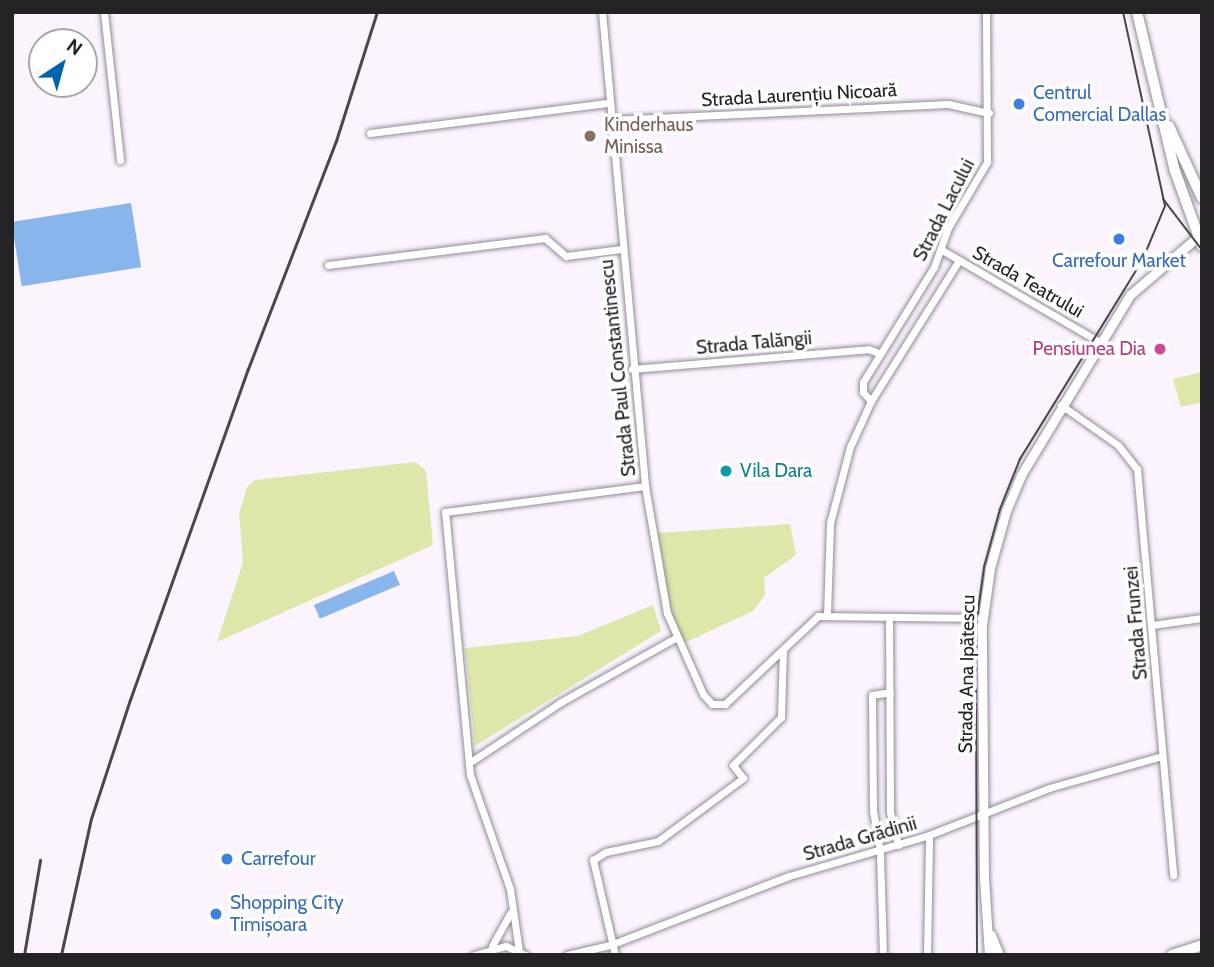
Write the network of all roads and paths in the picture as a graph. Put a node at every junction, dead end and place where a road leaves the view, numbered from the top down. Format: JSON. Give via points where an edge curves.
{"nodes":[{"id":1,"x":104,"y":12,"type":"edge"},
{"id":2,"x":602,"y":12,"type":"edge"},
{"id":3,"x":986,"y":12,"type":"edge"},
{"id":4,"x":1138,"y":12,"type":"edge"},
{"id":5,"x":1157,"y":101,"type":"junction"},
{"id":6,"x":609,"y":103,"type":"junction"},
{"id":7,"x":989,"y":113,"type":"junction"},
{"id":8,"x":610,"y":120,"type":"junction"},
{"id":9,"x":370,"y":133,"type":"dead end"},
{"id":10,"x":120,"y":160,"type":"dead end"},
{"id":11,"x":1202,"y":198,"type":"edge"},
{"id":12,"x":1201,"y":238,"type":"edge"},
{"id":13,"x":622,"y":249,"type":"junction"},
{"id":14,"x":942,"y":250,"type":"junction"},
{"id":15,"x":959,"y":260,"type":"junction"},
{"id":16,"x":328,"y":265,"type":"dead end"},
{"id":17,"x":1098,"y":341,"type":"junction"},
{"id":18,"x":879,"y":353,"type":"junction"},
{"id":19,"x":632,"y":369,"type":"junction"},
{"id":20,"x":871,"y":401,"type":"junction"},
{"id":21,"x":1061,"y":405,"type":"junction"},
{"id":22,"x":645,"y":486,"type":"junction"},
{"id":23,"x":827,"y":615,"type":"junction"},
{"id":24,"x":889,"y":617,"type":"junction"},
{"id":25,"x":983,"y":618,"type":"junction"},
{"id":26,"x":1202,"y":618,"type":"edge"},
{"id":27,"x":1152,"y":625,"type":"junction"},
{"id":28,"x":675,"y":638,"type":"junction"},
{"id":29,"x":783,"y":649,"type":"junction"},
{"id":30,"x":890,"y":692,"type":"junction"},
{"id":31,"x":1162,"y":756,"type":"junction"},
{"id":32,"x":469,"y":764,"type":"junction"},
{"id":33,"x":983,"y":815,"type":"junction"},
{"id":34,"x":929,"y":835,"type":"junction"},
{"id":35,"x":898,"y":845,"type":"junction"},
{"id":36,"x":880,"y":851,"type":"junction"},
{"id":37,"x":1173,"y":875,"type":"dead end"},
{"id":38,"x":511,"y":909,"type":"junction"},
{"id":39,"x":991,"y":933,"type":"junction"},
{"id":40,"x":610,"y":945,"type":"junction"},
{"id":41,"x":1202,"y":945,"type":"edge"},
{"id":42,"x":492,"y":946,"type":"junction"},
{"id":43,"x":522,"y":953,"type":"edge"},
{"id":44,"x":474,"y":955,"type":"edge"},
{"id":45,"x":567,"y":955,"type":"edge"},
{"id":46,"x":615,"y":955,"type":"edge"},
{"id":47,"x":883,"y":955,"type":"edge"},
{"id":48,"x":928,"y":955,"type":"edge"},
{"id":49,"x":989,"y":955,"type":"edge"},
{"id":50,"x":999,"y":955,"type":"edge"},
{"id":51,"x":1172,"y":955,"type":"edge"}],
"edges":[{"from":1,"to":10,"type":"street"},
{"from":2,"to":6,"type":"street","name":"Strada Paul Constantinescu"},
{"from":3,"to":7,"type":"street","name":"Strada Lacului"},
{"from":4,"to":5,"type":"main road"},
{"from":5,"to":11,"type":"main road"},
{"from":5,"to":12,"type":"main road"},
{"from":6,"to":8,"type":"street","name":"Strada Paul Constantinescu"},
{"from":6,"to":9,"type":"street"},
{"from":7,"to":8,"type":"street","name":"Strada Laurențiu Nicoară","via":[[948,104]]},
{"from":7,"to":14,"type":"street","name":"Strada Lacului","via":[[987,162],[948,228]]},
{"from":8,"to":13,"type":"street","name":"Strada Paul Constantinescu"},
{"from":12,"to":17,"type":"street","name":"Strada Ana Ipătescu","via":[[1139,284]]},
{"from":13,"to":16,"type":"street","via":[[566,256],[545,238]]},
{"from":13,"to":19,"type":"street","name":"Strada Paul Constantinescu"},
{"from":14,"to":15,"type":"street","name":"Strada Teatrului"},
{"from":14,"to":18,"type":"street","name":"Strada Lacului"},
{"from":15,"to":17,"type":"street","name":"Strada Teatrului"},
{"from":15,"to":20,"type":"street","name":"Strada Lacului"},
{"from":17,"to":21,"type":"street","name":"Strada Ana Ipătescu"},
{"from":18,"to":19,"type":"street","name":"Strada Talăngii","via":[[868,349]]},
{"from":18,"to":20,"type":"street","name":"Strada Lacului","via":[[862,388]]},
{"from":19,"to":22,"type":"street","name":"Strada Paul Constantinescu"},
{"from":20,"to":23,"type":"street","name":"Strada Lacului","via":[[835,491]]},
{"from":21,"to":25,"type":"street","name":"Strada Ana Ipătescu","via":[[1006,511]]},
{"from":21,"to":27,"type":"street","name":"Strada Frunzei","via":[[1118,445],[1137,469]]},
{"from":22,"to":28,"type":"street","name":"Strada Paul Constantinescu"},
{"from":22,"to":32,"type":"street","via":[[445,512]]},
{"from":23,"to":24,"type":"street"},
{"from":23,"to":29,"type":"street","via":[[811,620]]},
{"from":24,"to":25,"type":"street"},
{"from":24,"to":30,"type":"street"},
{"from":25,"to":33,"type":"street","name":"Strada Ana Ipătescu"},
{"from":26,"to":27,"type":"street"},
{"from":27,"to":31,"type":"street","name":"Strada Frunzei"},
{"from":28,"to":29,"type":"street","name":"Strada Paul Constantinescu","via":[[704,694],[717,705],[730,701]]},
{"from":28,"to":32,"type":"street","via":[[561,702]]},
{"from":29,"to":40,"type":"street","via":[[782,717],[733,765],[743,778],[658,841],[606,852],[593,860]]},
{"from":30,"to":35,"type":"street","via":[[890,812]]},
{"from":30,"to":36,"type":"street","via":[[872,695],[873,811]]},
{"from":31,"to":33,"type":"street","name":"Strada Grădinii","via":[[1049,788]]},
{"from":31,"to":37,"type":"street","name":"Strada Frunzei"},
{"from":32,"to":38,"type":"street","via":[[510,890]]},
{"from":33,"to":34,"type":"street","name":"Strada Grădinii"},
{"from":33,"to":39,"type":"street","name":"Strada Ana Ipătescu"},
{"from":34,"to":35,"type":"street","name":"Strada Grădinii"},
{"from":34,"to":48,"type":"street"},
{"from":35,"to":36,"type":"street","name":"Strada Grădinii"},
{"from":36,"to":40,"type":"street","name":"Strada Grădinii","via":[[789,876]]},
{"from":36,"to":47,"type":"street"},
{"from":38,"to":42,"type":"street"},
{"from":38,"to":43,"type":"street"},
{"from":39,"to":49,"type":"street","name":"Strada Ana Ipătescu"},
{"from":39,"to":50,"type":"street","name":"Strada Ana Ipătescu"},
{"from":40,"to":45,"type":"street","name":"Strada Grădinii"},
{"from":40,"to":46,"type":"street"},
{"from":41,"to":51,"type":"main road"},
{"from":42,"to":43,"type":"street"},
{"from":42,"to":44,"type":"street"}]}
